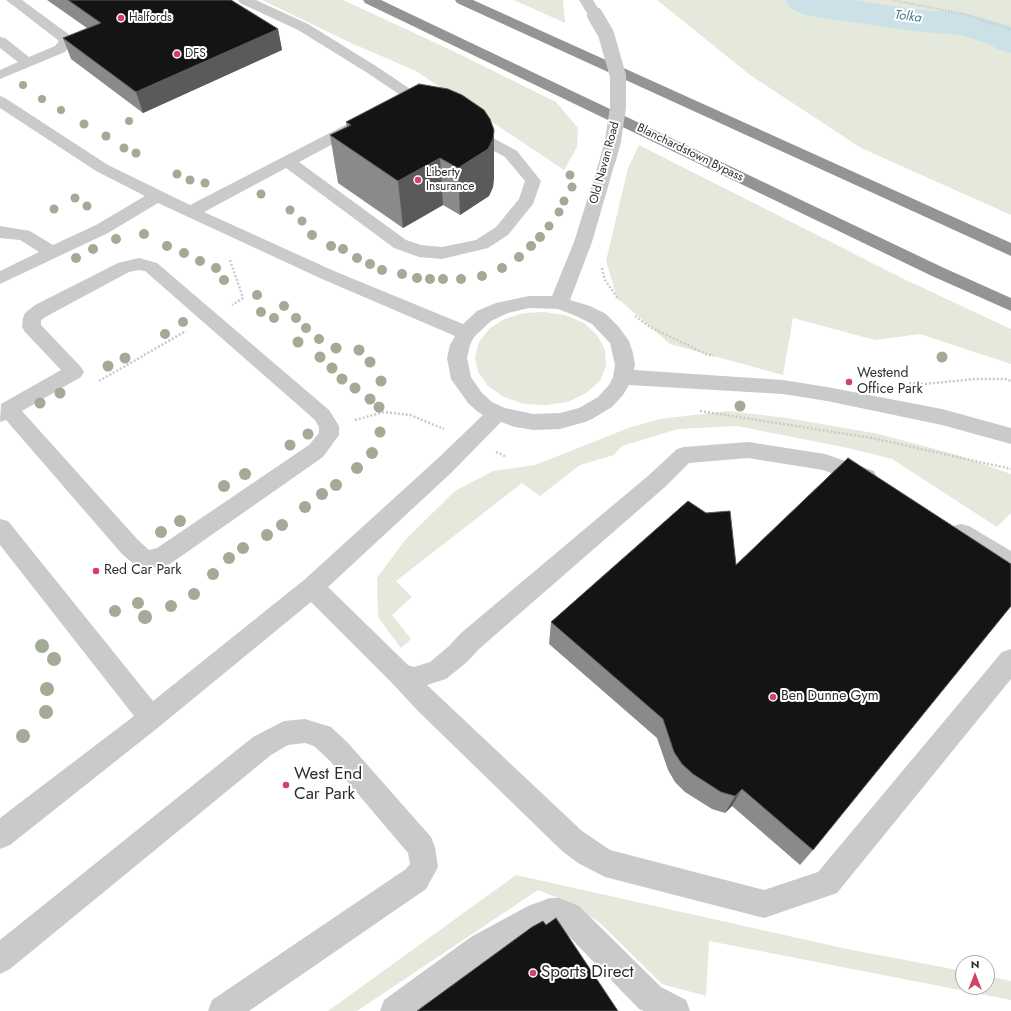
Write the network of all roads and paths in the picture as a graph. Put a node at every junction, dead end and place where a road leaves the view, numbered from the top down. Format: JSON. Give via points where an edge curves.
{"nodes":[{"id":1,"x":13,"y":0,"type":"edge"},
{"id":2,"x":245,"y":0,"type":"edge"},
{"id":3,"x":370,"y":0,"type":"edge"},
{"id":4,"x":462,"y":0,"type":"edge"},
{"id":5,"x":477,"y":0,"type":"edge"},
{"id":6,"x":586,"y":0,"type":"edge"},
{"id":7,"x":892,"y":0,"type":"edge"},
{"id":8,"x":1011,"y":30,"type":"edge"},
{"id":9,"x":0,"y":41,"type":"edge"},
{"id":10,"x":28,"y":63,"type":"junction"},
{"id":11,"x":0,"y":75,"type":"edge"},
{"id":12,"x":0,"y":101,"type":"edge"},
{"id":13,"x":369,"y":118,"type":"edge"},
{"id":14,"x":287,"y":161,"type":"junction"},
{"id":15,"x":158,"y":196,"type":"junction"},
{"id":16,"x":902,"y":200,"type":"junction"},
{"id":17,"x":190,"y":212,"type":"junction"},
{"id":18,"x":0,"y":232,"type":"edge"},
{"id":19,"x":1011,"y":250,"type":"edge"},
{"id":20,"x":51,"y":252,"type":"junction"},
{"id":21,"x":230,"y":260,"type":"dead end"},
{"id":22,"x":601,"y":265,"type":"dead end"},
{"id":23,"x":0,"y":278,"type":"edge"},
{"id":24,"x":559,"y":304,"type":"junction"},
{"id":25,"x":622,"y":304,"type":"dead end"},
{"id":26,"x":1011,"y":305,"type":"edge"},
{"id":27,"x":632,"y":314,"type":"dead end"},
{"id":28,"x":211,"y":317,"type":"junction"},
{"id":29,"x":466,"y":333,"type":"junction"},
{"id":30,"x":721,"y":357,"type":"dead end"},
{"id":31,"x":622,"y":377,"type":"junction"},
{"id":32,"x":1011,"y":381,"type":"edge"},
{"id":33,"x":96,"y":383,"type":"dead end"},
{"id":34,"x":909,"y":383,"type":"dead end"},
{"id":35,"x":4,"y":411,"type":"edge"},
{"id":36,"x":700,"y":411,"type":"dead end"},
{"id":37,"x":498,"y":413,"type":"junction"},
{"id":38,"x":329,"y":426,"type":"junction"},
{"id":39,"x":1011,"y":436,"type":"edge"},
{"id":40,"x":470,"y":440,"type":"junction"},
{"id":41,"x":507,"y":457,"type":"dead end"},
{"id":42,"x":1011,"y":469,"type":"edge"},
{"id":43,"x":884,"y":488,"type":"edge"},
{"id":44,"x":944,"y":523,"type":"edge"},
{"id":45,"x":0,"y":528,"type":"edge"},
{"id":46,"x":1011,"y":562,"type":"edge"},
{"id":47,"x":312,"y":587,"type":"junction"},
{"id":48,"x":1011,"y":660,"type":"edge"},
{"id":49,"x":401,"y":675,"type":"junction"},
{"id":50,"x":152,"y":718,"type":"junction"},
{"id":51,"x":0,"y":834,"type":"edge"},
{"id":52,"x":0,"y":959,"type":"edge"},
{"id":53,"x":223,"y":1011,"type":"edge"},
{"id":54,"x":395,"y":1011,"type":"edge"},
{"id":55,"x":675,"y":1011,"type":"edge"}],
"edges":[{"from":1,"to":10,"type":"street","via":[[66,39],[60,49]]},
{"from":2,"to":14,"type":"street","via":[[303,27],[371,69],[404,100],[448,119],[511,154],[533,181],[527,200],[502,231],[482,244],[442,253],[419,251],[400,244]]},
{"from":3,"to":26,"type":"highway","name":"Blanchardstown Bypass"},
{"from":4,"to":16,"type":"highway"},
{"from":5,"to":16,"type":"highway","via":[[678,91]]},
{"from":6,"to":24,"type":"street","name":"Old Navan Road","bridge":true,"via":[[606,34],[613,56],[618,76],[618,107],[613,141],[583,242]]},
{"from":7,"to":8,"type":"path","via":[[964,14]]},
{"from":9,"to":10,"type":"street"},
{"from":10,"to":11,"type":"street"},
{"from":12,"to":15,"type":"street","via":[[102,168]]},
{"from":13,"to":14,"type":"street"},
{"from":14,"to":17,"type":"street"},
{"from":15,"to":17,"type":"street"},
{"from":15,"to":20,"type":"street","via":[[102,229]]},
{"from":16,"to":19,"type":"highway"},
{"from":17,"to":29,"type":"street","via":[[328,275]]},
{"from":18,"to":20,"type":"street","via":[[24,235]]},
{"from":20,"to":23,"type":"street"},
{"from":21,"to":28,"type":"path","via":[[244,298]]},
{"from":22,"to":25,"type":"path","via":[[605,280]]},
{"from":24,"to":29,"type":"street","via":[[529,302],[502,308],[484,316]]},
{"from":24,"to":31,"type":"street","via":[[583,311],[599,319],[611,330],[623,352],[625,365]]},
{"from":27,"to":30,"type":"path","via":[[650,327],[706,354]]},
{"from":28,"to":33,"type":"path"},
{"from":28,"to":35,"type":"street","via":[[151,267],[140,264],[124,267],[42,310],[32,318],[32,327],[74,372]]},
{"from":28,"to":38,"type":"street","via":[[322,415]]},
{"from":29,"to":37,"type":"street","via":[[457,358],[461,379],[475,398],[485,407]]},
{"from":31,"to":37,"type":"street","via":[[616,390],[604,402],[584,414],[560,421],[533,422]]},
{"from":31,"to":39,"type":"street","via":[[783,387],[942,417]]},
{"from":32,"to":34,"type":"path","via":[[1005,379]]},
{"from":35,"to":38,"type":"street","via":[[130,547],[146,560],[162,557],[316,451],[329,435]]},
{"from":36,"to":42,"type":"path","via":[[872,438]]},
{"from":37,"to":40,"type":"street"},
{"from":38,"to":40,"type":"path","via":[[384,412],[410,415]]},
{"from":40,"to":41,"type":"path"},
{"from":40,"to":47,"type":"street"},
{"from":43,"to":49,"type":"street","via":[[864,476],[825,462],[748,450],[684,454],[657,481],[437,671],[414,678]]},
{"from":44,"to":46,"type":"street"},
{"from":45,"to":50,"type":"street"},
{"from":47,"to":49,"type":"street"},
{"from":47,"to":50,"type":"street"},
{"from":48,"to":49,"type":"street","via":[[827,883],[764,904],[605,863],[588,854],[433,709]]},
{"from":50,"to":51,"type":"street"},
{"from":52,"to":53,"type":"street","via":[[262,746],[284,733],[305,731],[322,736],[422,847],[424,866],[416,879]]},
{"from":54,"to":55,"type":"street","via":[[481,947],[550,912],[569,916],[650,998]]}]}
